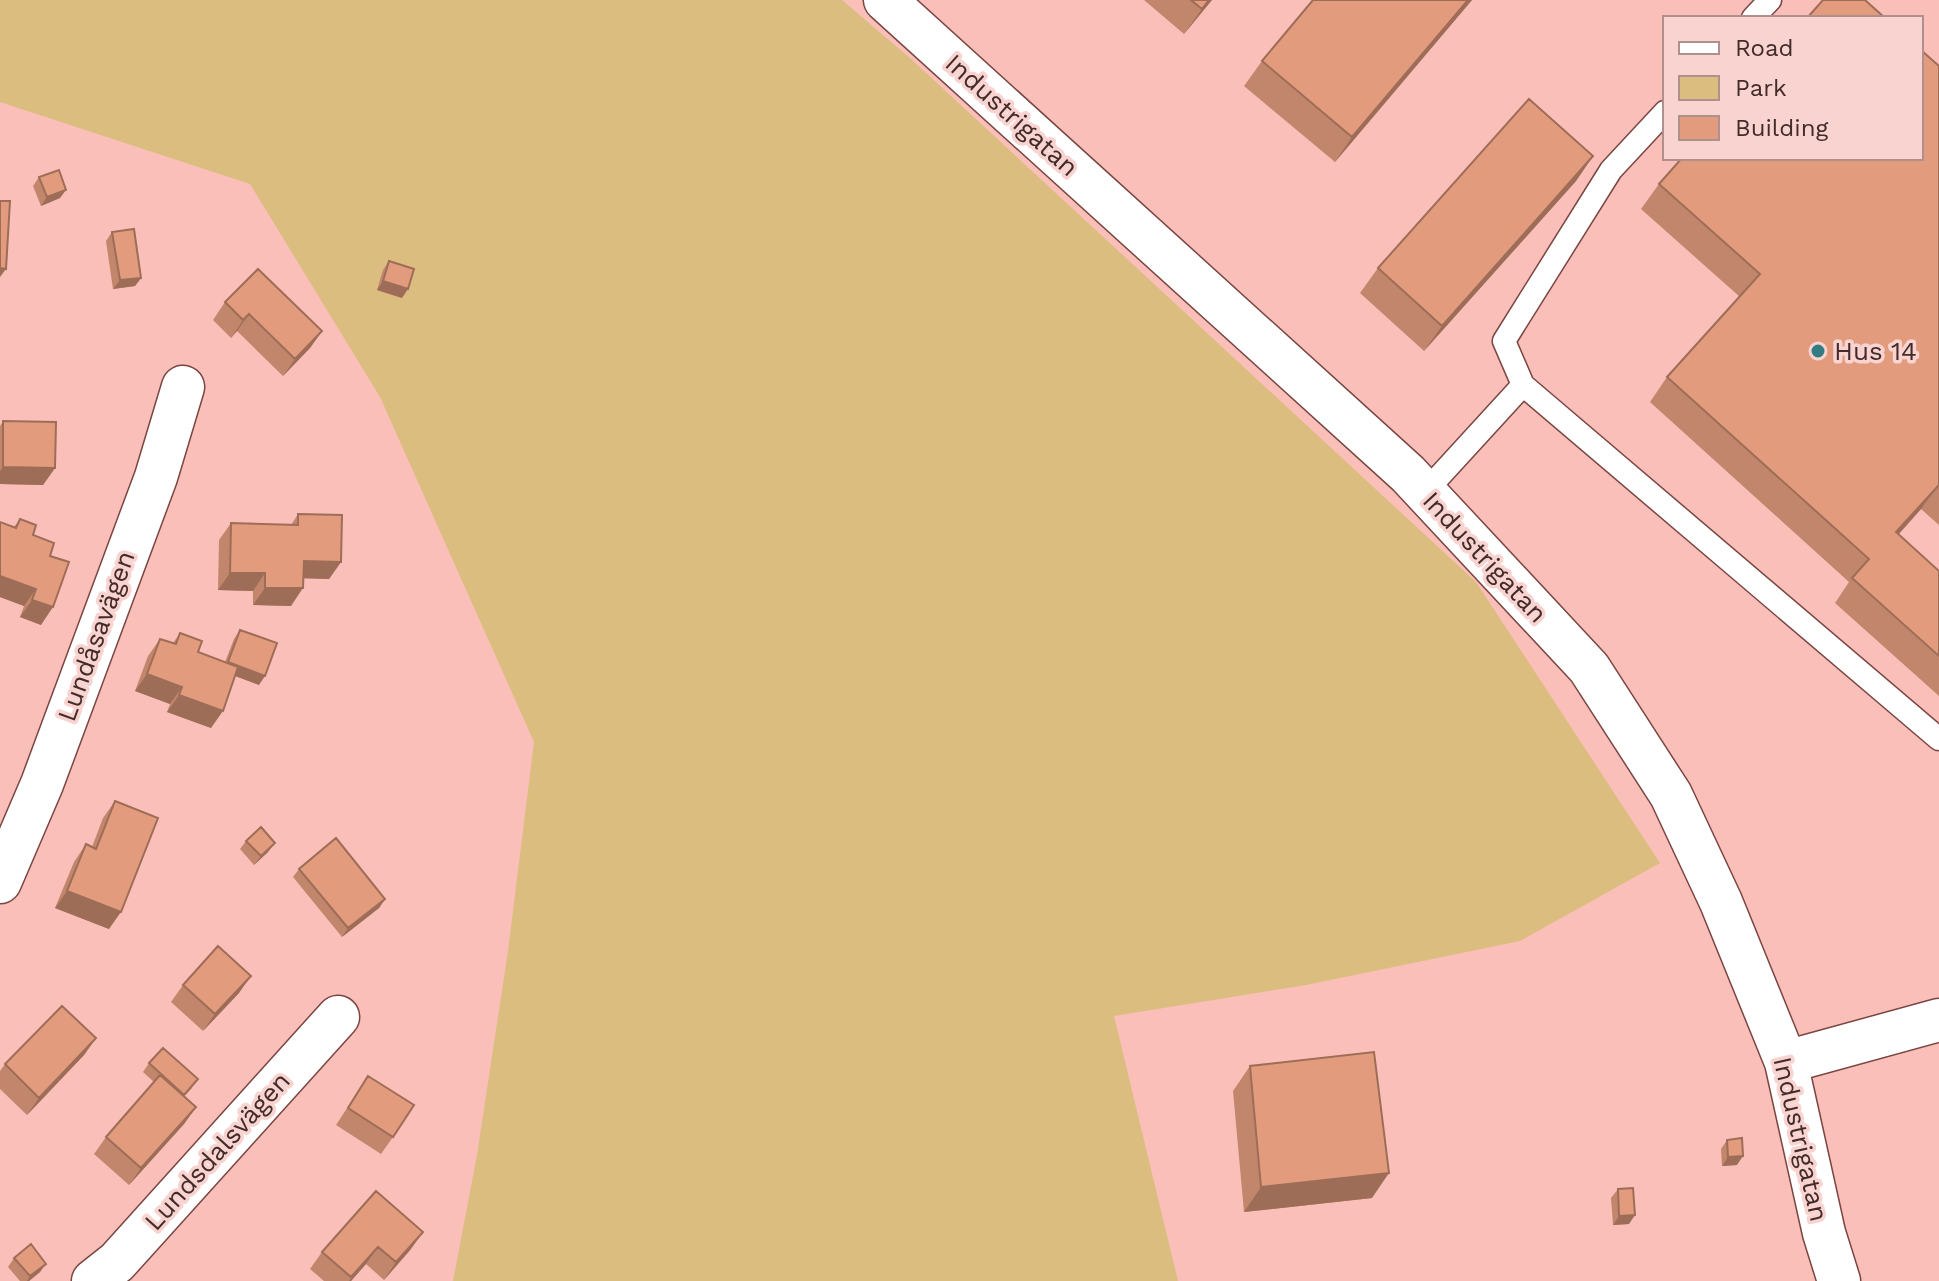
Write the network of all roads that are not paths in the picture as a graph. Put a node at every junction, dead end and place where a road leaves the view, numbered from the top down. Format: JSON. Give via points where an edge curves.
{"nodes":[{"id":1,"x":885,"y":0,"type":"edge"},
{"id":2,"x":1770,"y":0,"type":"edge"},
{"id":3,"x":1755,"y":16,"type":"edge"},
{"id":4,"x":1663,"y":114,"type":"edge"},
{"id":5,"x":1523,"y":385,"type":"junction"},
{"id":6,"x":183,"y":387,"type":"dead end"},
{"id":7,"x":1425,"y":492,"type":"junction"},
{"id":8,"x":1939,"y":739,"type":"edge"},
{"id":9,"x":0,"y":882,"type":"edge"},
{"id":10,"x":338,"y":1017,"type":"dead end"},
{"id":11,"x":1939,"y":1020,"type":"edge"},
{"id":12,"x":1786,"y":1062,"type":"junction"},
{"id":13,"x":93,"y":1281,"type":"edge"},
{"id":14,"x":1839,"y":1281,"type":"edge"}],
"edges":[{"from":1,"to":7,"type":"street","name":"Industrigatan"},
{"from":2,"to":3,"type":"lane"},
{"from":4,"to":5,"type":"lane","via":[[1611,170],[1504,341]]},
{"from":5,"to":7,"type":"lane"},
{"from":5,"to":8,"type":"lane"},
{"from":6,"to":9,"type":"street","name":"Lundåsavägen","via":[[156,477],[48,769]]},
{"from":7,"to":12,"type":"street","name":"Industrigatan","via":[[1589,668],[1671,795]]},
{"from":10,"to":13,"type":"street","name":"Lundsdalsvägen","via":[[117,1262]]},
{"from":11,"to":12,"type":"street"},
{"from":12,"to":14,"type":"street","name":"Industrigatan"}]}
